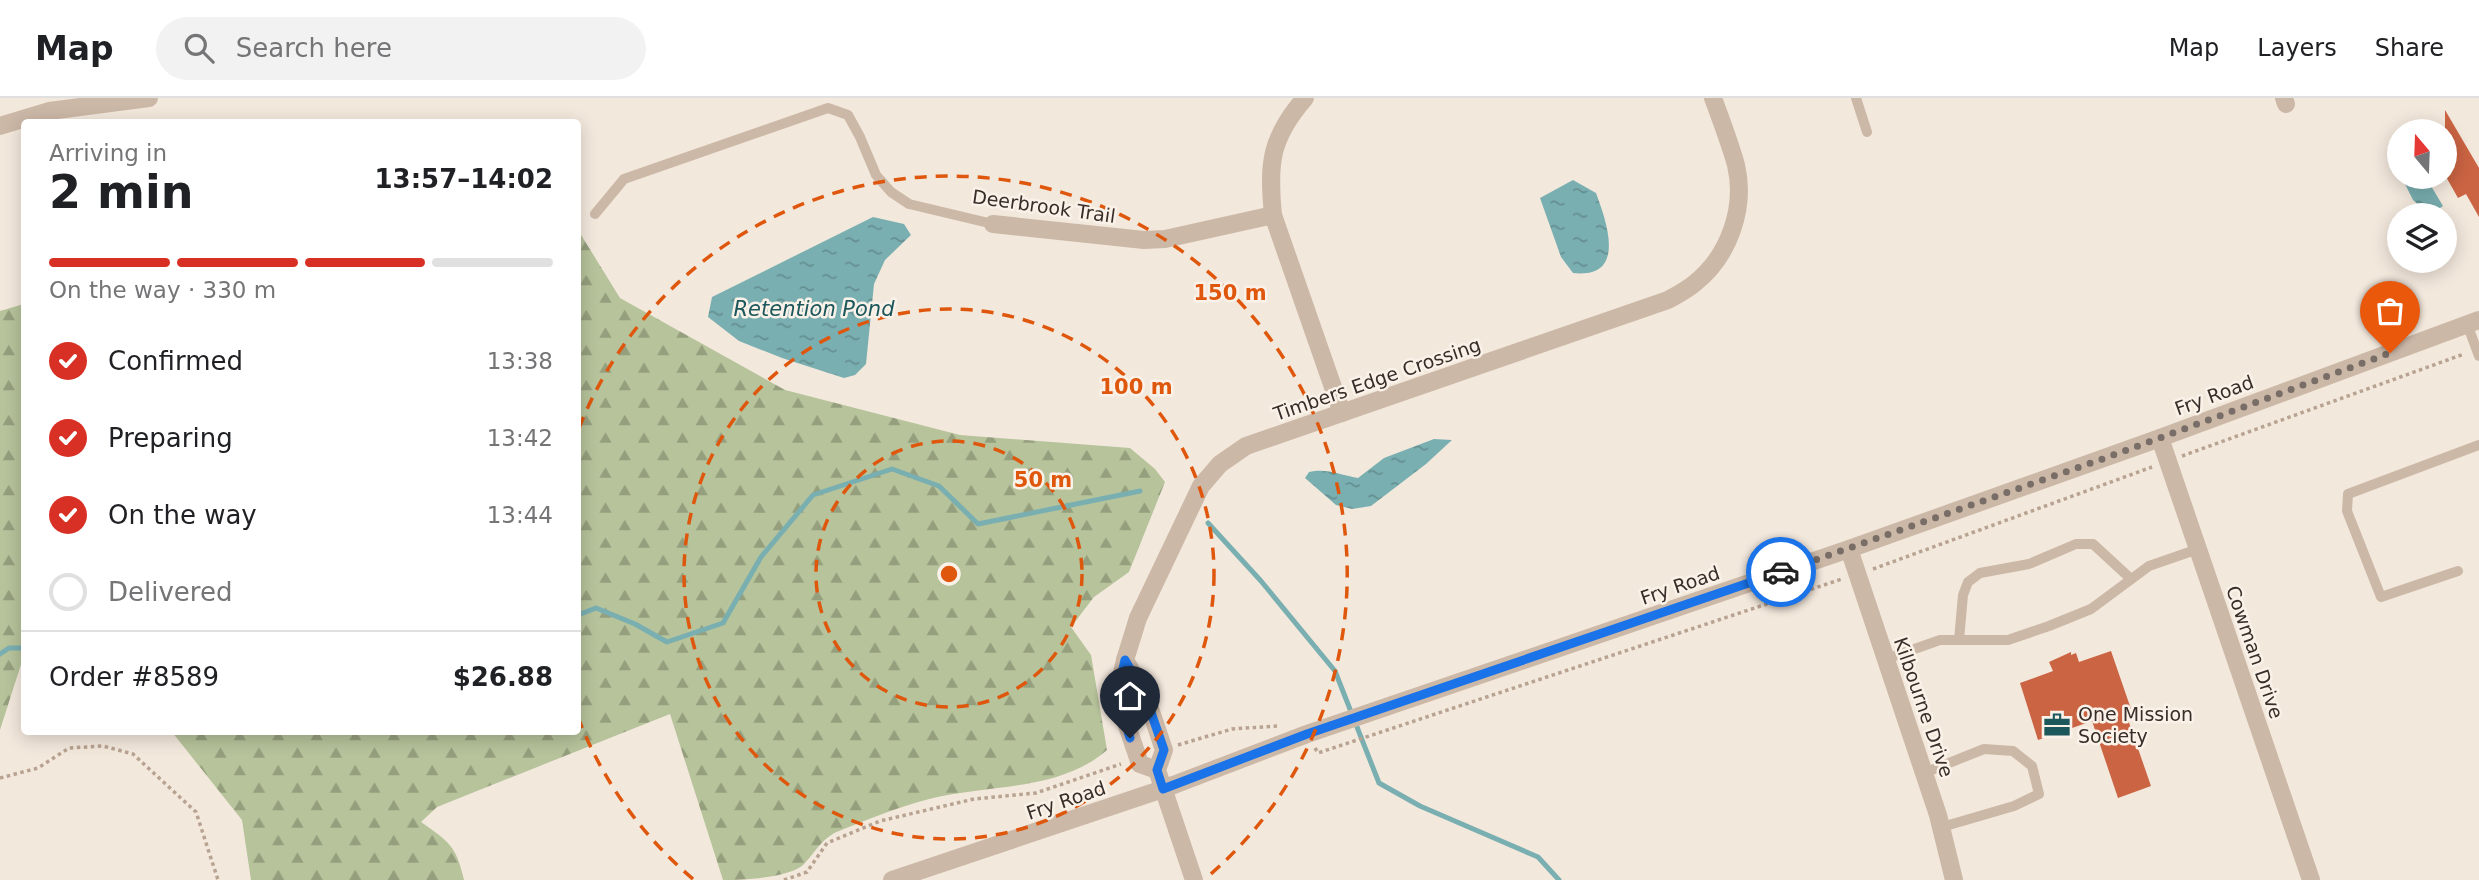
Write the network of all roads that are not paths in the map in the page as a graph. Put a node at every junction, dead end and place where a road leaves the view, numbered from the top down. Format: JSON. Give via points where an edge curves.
{"nodes":[{"id":1,"x":149,"y":98,"type":"edge"},
{"id":2,"x":1306,"y":98,"type":"edge"},
{"id":3,"x":1713,"y":98,"type":"edge"},
{"id":4,"x":1856,"y":98,"type":"edge"},
{"id":5,"x":110,"y":100,"type":"edge"},
{"id":6,"x":23,"y":119,"type":"edge"},
{"id":7,"x":21,"y":120,"type":"edge"},
{"id":8,"x":0,"y":126,"type":"edge"},
{"id":9,"x":1867,"y":132,"type":"dead end"},
{"id":10,"x":595,"y":214,"type":"dead end"},
{"id":11,"x":1273,"y":215,"type":"junction"},
{"id":12,"x":993,"y":224,"type":"joint"},
{"id":13,"x":2473,"y":322,"type":"edge"},
{"id":14,"x":2478,"y":353,"type":"edge"},
{"id":15,"x":1342,"y":413,"type":"junction"},
{"id":16,"x":2160,"y":438,"type":"junction"},
{"id":17,"x":2479,"y":445,"type":"edge"},
{"id":18,"x":2198,"y":549,"type":"junction"},
{"id":19,"x":1849,"y":550,"type":"junction"},
{"id":20,"x":2458,"y":571,"type":"dead end"},
{"id":21,"x":2131,"y":579,"type":"junction"},
{"id":22,"x":1959,"y":640,"type":"junction"},
{"id":23,"x":1886,"y":659,"type":"junction"},
{"id":24,"x":1125,"y":660,"type":"junction"},
{"id":25,"x":1157,"y":770,"type":"junction"},
{"id":26,"x":1924,"y":773,"type":"junction"},
{"id":27,"x":1163,"y":789,"type":"junction"},
{"id":28,"x":1942,"y":827,"type":"junction"},
{"id":29,"x":892,"y":880,"type":"edge"},
{"id":30,"x":1194,"y":880,"type":"edge"},
{"id":31,"x":1954,"y":880,"type":"edge"},
{"id":32,"x":2311,"y":880,"type":"edge"}],
"edges":[{"from":1,"to":5,"type":"street"},
{"from":2,"to":11,"type":"street","via":[[1288,118],[1274,148]]},
{"from":3,"to":15,"type":"street","name":"Timbers Edge Crossing","via":[[1736,167],[1740,198],[1732,231],[1717,261],[1695,283],[1668,300]]},
{"from":4,"to":9,"type":"lane"},
{"from":5,"to":6,"type":"street"},
{"from":7,"to":8,"type":"street"},
{"from":10,"to":12,"type":"lane","name":"Deerbrook Trail","via":[[624,179],[828,107],[848,115],[876,175],[891,192],[909,204]]},
{"from":11,"to":12,"type":"street","name":"Deerbrook Trail","via":[[1144,240]]},
{"from":11,"to":15,"type":"street"},
{"from":13,"to":14,"type":"lane"},
{"from":13,"to":16,"type":"street","name":"Fry Road"},
{"from":15,"to":24,"type":"street","name":"Timbers Edge Crossing","via":[[1246,446],[1220,464],[1201,486],[1138,618]]},
{"from":16,"to":18,"type":"street","name":"Cowman Drive"},
{"from":16,"to":19,"type":"street","name":"Fry Road"},
{"from":17,"to":20,"type":"lane","via":[[2347,495],[2347,511],[2382,597]]},
{"from":18,"to":21,"type":"lane","via":[[2149,566]]},
{"from":18,"to":32,"type":"street","name":"Cowman Drive"},
{"from":19,"to":23,"type":"street","name":"Kilbourne Drive"},
{"from":19,"to":27,"type":"street","name":"Fry Road","via":[[1307,734]]},
{"from":21,"to":22,"type":"lane","via":[[2091,609],[2049,626],[2008,640]]},
{"from":21,"to":22,"type":"lane","via":[[2093,544],[2076,544],[2029,564],[1980,573],[1968,582],[1963,595]]},
{"from":22,"to":23,"type":"lane","via":[[1940,640]]},
{"from":23,"to":26,"type":"street","name":"Kilbourne Drive"},
{"from":24,"to":25,"type":"street","via":[[1145,695],[1164,750]]},
{"from":24,"to":25,"type":"street","name":"Timbers Edge Crossing","via":[[1117,696],[1140,764]]},
{"from":25,"to":27,"type":"street"},
{"from":26,"to":28,"type":"street","name":"Kilbourne Drive"},
{"from":26,"to":28,"type":"lane","via":[[1984,749],[2013,751],[2032,766],[2039,794]]},
{"from":27,"to":29,"type":"street","name":"Fry Road"},
{"from":27,"to":30,"type":"street"},
{"from":28,"to":31,"type":"street","name":"Kilbourne Drive"}]}
